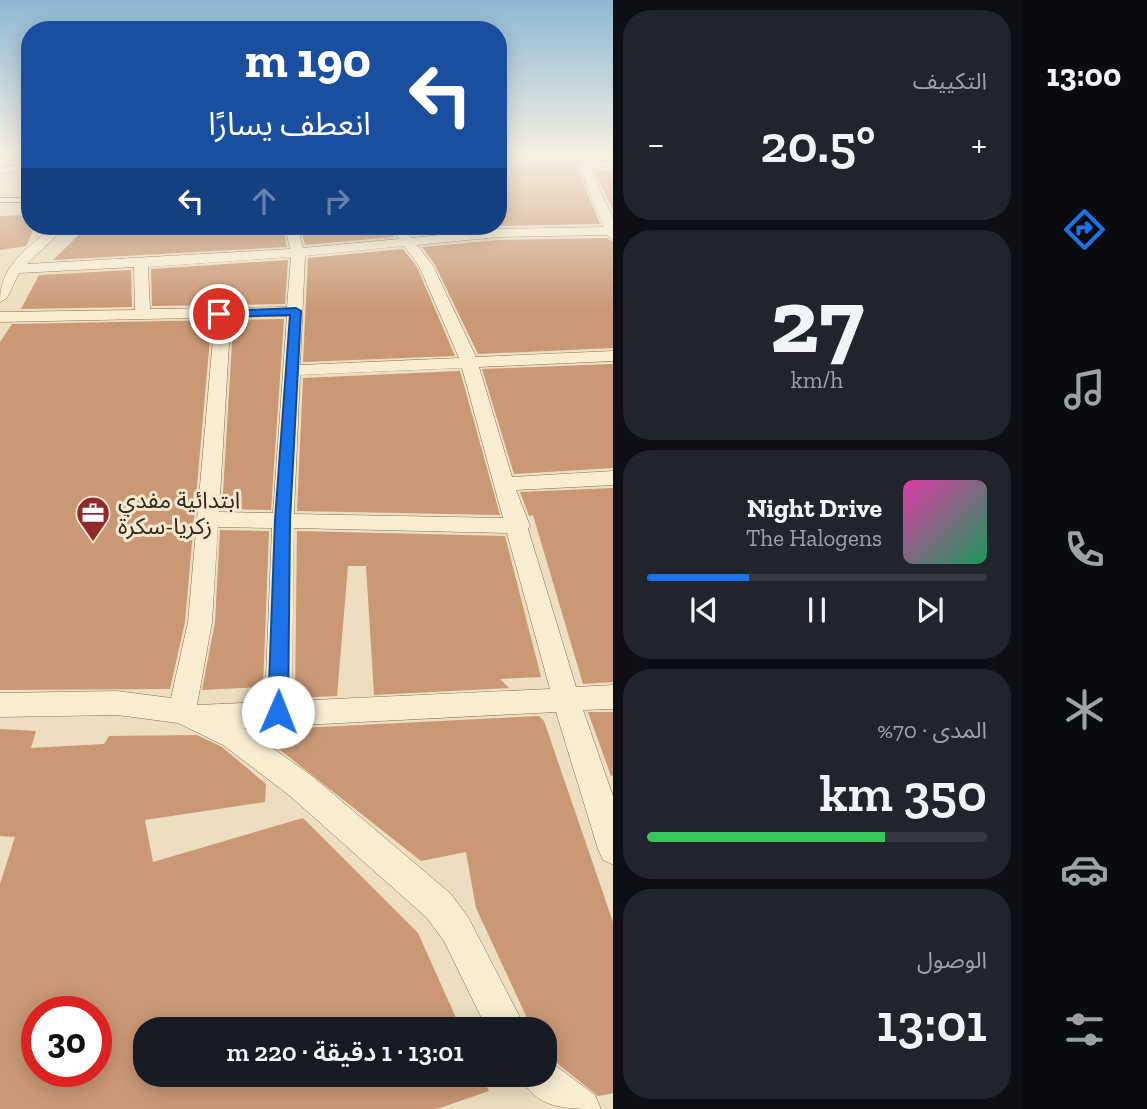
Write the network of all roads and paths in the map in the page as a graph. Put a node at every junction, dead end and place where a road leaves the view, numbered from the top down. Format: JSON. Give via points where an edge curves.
{"nodes":[{"id":1,"x":601,"y":207,"type":"edge"},
{"id":2,"x":507,"y":233,"type":"edge"},
{"id":3,"x":613,"y":233,"type":"edge"},
{"id":4,"x":47,"y":235,"type":"edge"},
{"id":5,"x":293,"y":235,"type":"edge"},
{"id":6,"x":391,"y":235,"type":"edge"},
{"id":7,"x":403,"y":235,"type":"edge"},
{"id":8,"x":298,"y":253,"type":"junction"},
{"id":9,"x":141,"y":265,"type":"junction"},
{"id":10,"x":13,"y":269,"type":"junction"},
{"id":11,"x":0,"y":298,"type":"edge"},
{"id":12,"x":296,"y":311,"type":"junction"},
{"id":13,"x":0,"y":317,"type":"edge"},
{"id":14,"x":143,"y":317,"type":"junction"},
{"id":15,"x":222,"y":327,"type":"dead end"},
{"id":16,"x":613,"y":356,"type":"edge"},
{"id":17,"x":470,"y":361,"type":"junction"},
{"id":18,"x":293,"y":370,"type":"junction"},
{"id":19,"x":613,"y":478,"type":"edge"},
{"id":20,"x":506,"y":484,"type":"junction"},
{"id":21,"x":206,"y":519,"type":"junction"},
{"id":22,"x":283,"y":520,"type":"junction"},
{"id":23,"x":519,"y":526,"type":"junction"},
{"id":24,"x":613,"y":698,"type":"edge"},
{"id":25,"x":566,"y":699,"type":"junction"},
{"id":26,"x":0,"y":705,"type":"edge"},
{"id":27,"x":278,"y":712,"type":"junction"},
{"id":28,"x":189,"y":714,"type":"junction"},
{"id":29,"x":613,"y":849,"type":"edge"},
{"id":30,"x":502,"y":1017,"type":"edge"},
{"id":31,"x":554,"y":1087,"type":"edge"},
{"id":32,"x":580,"y":1109,"type":"edge"}],
"edges":[{"from":1,"to":3,"type":"street"},
{"from":2,"to":3,"type":"street"},
{"from":4,"to":10,"type":"street","via":[[21,253]]},
{"from":5,"to":8,"type":"street"},
{"from":6,"to":8,"type":"street"},
{"from":7,"to":17,"type":"street","via":[[426,266]]},
{"from":8,"to":9,"type":"street"},
{"from":8,"to":12,"type":"street"},
{"from":9,"to":10,"type":"street"},
{"from":9,"to":14,"type":"street"},
{"from":10,"to":11,"type":"street"},
{"from":12,"to":14,"type":"street"},
{"from":12,"to":18,"type":"street"},
{"from":13,"to":14,"type":"street"},
{"from":15,"to":21,"type":"street"},
{"from":16,"to":17,"type":"street"},
{"from":17,"to":18,"type":"street"},
{"from":17,"to":20,"type":"street"},
{"from":18,"to":22,"type":"street"},
{"from":19,"to":20,"type":"street"},
{"from":20,"to":23,"type":"street"},
{"from":21,"to":22,"type":"street"},
{"from":21,"to":28,"type":"street"},
{"from":22,"to":23,"type":"street"},
{"from":22,"to":27,"type":"street"},
{"from":23,"to":25,"type":"street"},
{"from":24,"to":25,"type":"street"},
{"from":25,"to":27,"type":"street"},
{"from":25,"to":29,"type":"street"},
{"from":26,"to":28,"type":"street","via":[[117,703]]},
{"from":27,"to":28,"type":"street"},
{"from":28,"to":30,"type":"street","via":[[233,736],[301,786],[439,906]]},
{"from":31,"to":32,"type":"street"}]}
